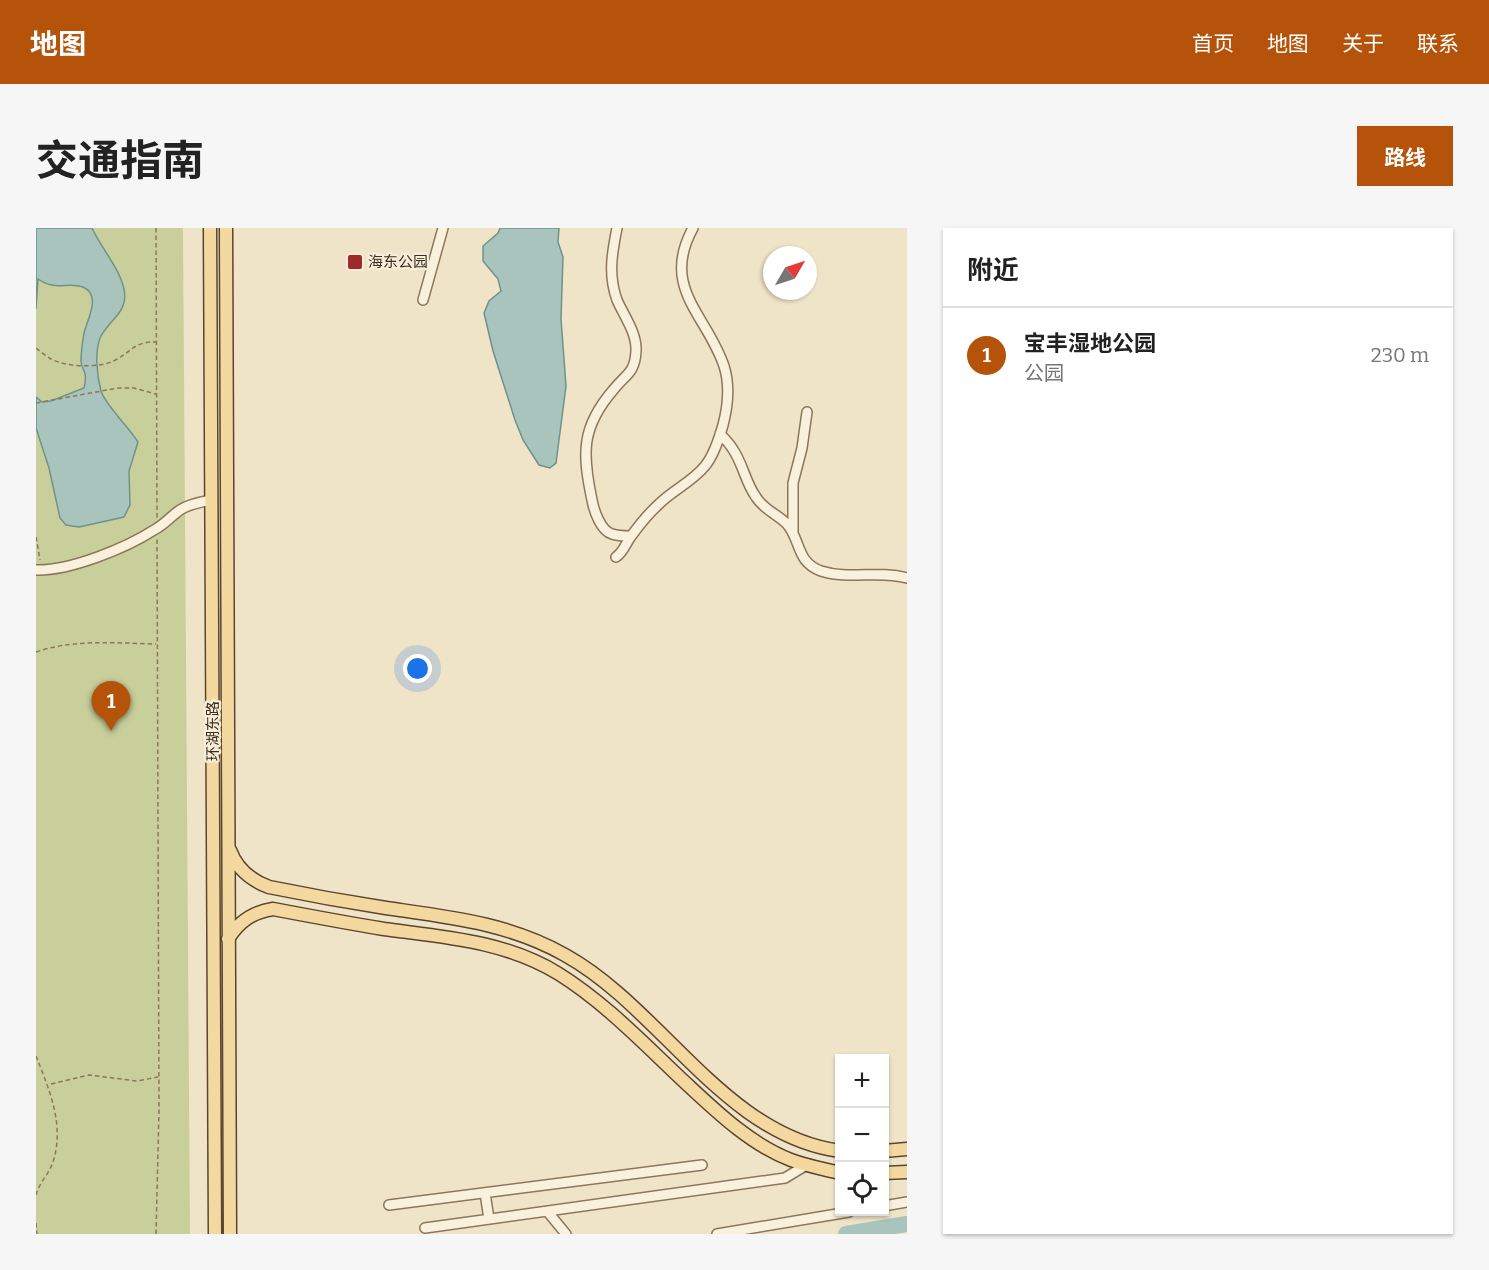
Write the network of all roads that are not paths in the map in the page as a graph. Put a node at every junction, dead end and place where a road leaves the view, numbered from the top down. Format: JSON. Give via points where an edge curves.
{"nodes":[{"id":1,"x":210,"y":228,"type":"edge"},
{"id":2,"x":226,"y":228,"type":"edge"},
{"id":3,"x":443,"y":228,"type":"edge"},
{"id":4,"x":617,"y":228,"type":"edge"},
{"id":5,"x":693,"y":228,"type":"edge"},
{"id":6,"x":423,"y":300,"type":"dead end"},
{"id":7,"x":807,"y":412,"type":"dead end"},
{"id":8,"x":720,"y":434,"type":"junction"},
{"id":9,"x":211,"y":500,"type":"junction"},
{"id":10,"x":794,"y":535,"type":"junction"},
{"id":11,"x":630,"y":536,"type":"junction"},
{"id":12,"x":616,"y":556,"type":"dead end"},
{"id":13,"x":39,"y":570,"type":"edge"},
{"id":14,"x":907,"y":578,"type":"edge"},
{"id":15,"x":228,"y":845,"type":"junction"},
{"id":16,"x":228,"y":939,"type":"junction"},
{"id":17,"x":907,"y":1149,"type":"edge"},
{"id":18,"x":835,"y":1150,"type":"edge"},
{"id":19,"x":889,"y":1151,"type":"edge"},
{"id":20,"x":807,"y":1164,"type":"junction"},
{"id":21,"x":702,"y":1165,"type":"dead end"},
{"id":22,"x":835,"y":1172,"type":"edge"},
{"id":23,"x":907,"y":1172,"type":"edge"},
{"id":24,"x":889,"y":1173,"type":"edge"},
{"id":25,"x":485,"y":1193,"type":"junction"},
{"id":26,"x":907,"y":1202,"type":"edge"},
{"id":27,"x":389,"y":1205,"type":"dead end"},
{"id":28,"x":889,"y":1205,"type":"edge"},
{"id":29,"x":547,"y":1211,"type":"junction"},
{"id":30,"x":835,"y":1214,"type":"edge"},
{"id":31,"x":489,"y":1219,"type":"junction"},
{"id":32,"x":425,"y":1228,"type":"dead end"},
{"id":33,"x":215,"y":1234,"type":"edge"},
{"id":34,"x":230,"y":1234,"type":"edge"},
{"id":35,"x":566,"y":1234,"type":"edge"},
{"id":36,"x":717,"y":1234,"type":"edge"}],
"edges":[{"from":1,"to":9,"type":"main road","name":"环湖东路"},
{"from":2,"to":15,"type":"main road","name":"环湖东路"},
{"from":3,"to":6,"type":"street"},
{"from":4,"to":11,"type":"street","via":[[610,269],[636,348],[635,366],[605,399],[587,435],[585,456],[593,508],[603,526],[612,534]]},
{"from":5,"to":8,"type":"street","via":[[686,240],[682,279],[689,303],[712,341],[727,381]]},
{"from":7,"to":10,"type":"street","via":[[793,483]]},
{"from":8,"to":10,"type":"street","via":[[732,447],[755,497]]},
{"from":8,"to":11,"type":"street","via":[[705,466],[660,503]]},
{"from":9,"to":13,"type":"street","via":[[182,509],[157,529],[108,554]]},
{"from":9,"to":33,"type":"main road","name":"环湖东路"},
{"from":10,"to":14,"type":"street","via":[[800,553],[818,570],[841,576],[877,573]]},
{"from":11,"to":12,"type":"street"},
{"from":15,"to":16,"type":"main road","name":"环湖东路"},
{"from":15,"to":18,"type":"main road","via":[[246,874],[269,887],[492,925],[566,955],[620,995],[748,1112],[798,1141]]},
{"from":16,"to":20,"type":"main road","via":[[245,919],[273,909],[487,944],[524,956],[587,993],[736,1128],[764,1146]]},
{"from":16,"to":34,"type":"main road","name":"环湖东路"},
{"from":17,"to":19,"type":"main road"},
{"from":20,"to":22,"type":"main road"},
{"from":20,"to":29,"type":"street","via":[[785,1179]]},
{"from":21,"to":25,"type":"street"},
{"from":23,"to":24,"type":"main road"},
{"from":25,"to":27,"type":"street"},
{"from":25,"to":31,"type":"street"},
{"from":26,"to":28,"type":"street"},
{"from":29,"to":31,"type":"street"},
{"from":29,"to":35,"type":"street"},
{"from":30,"to":36,"type":"street"},
{"from":31,"to":32,"type":"street"}]}
